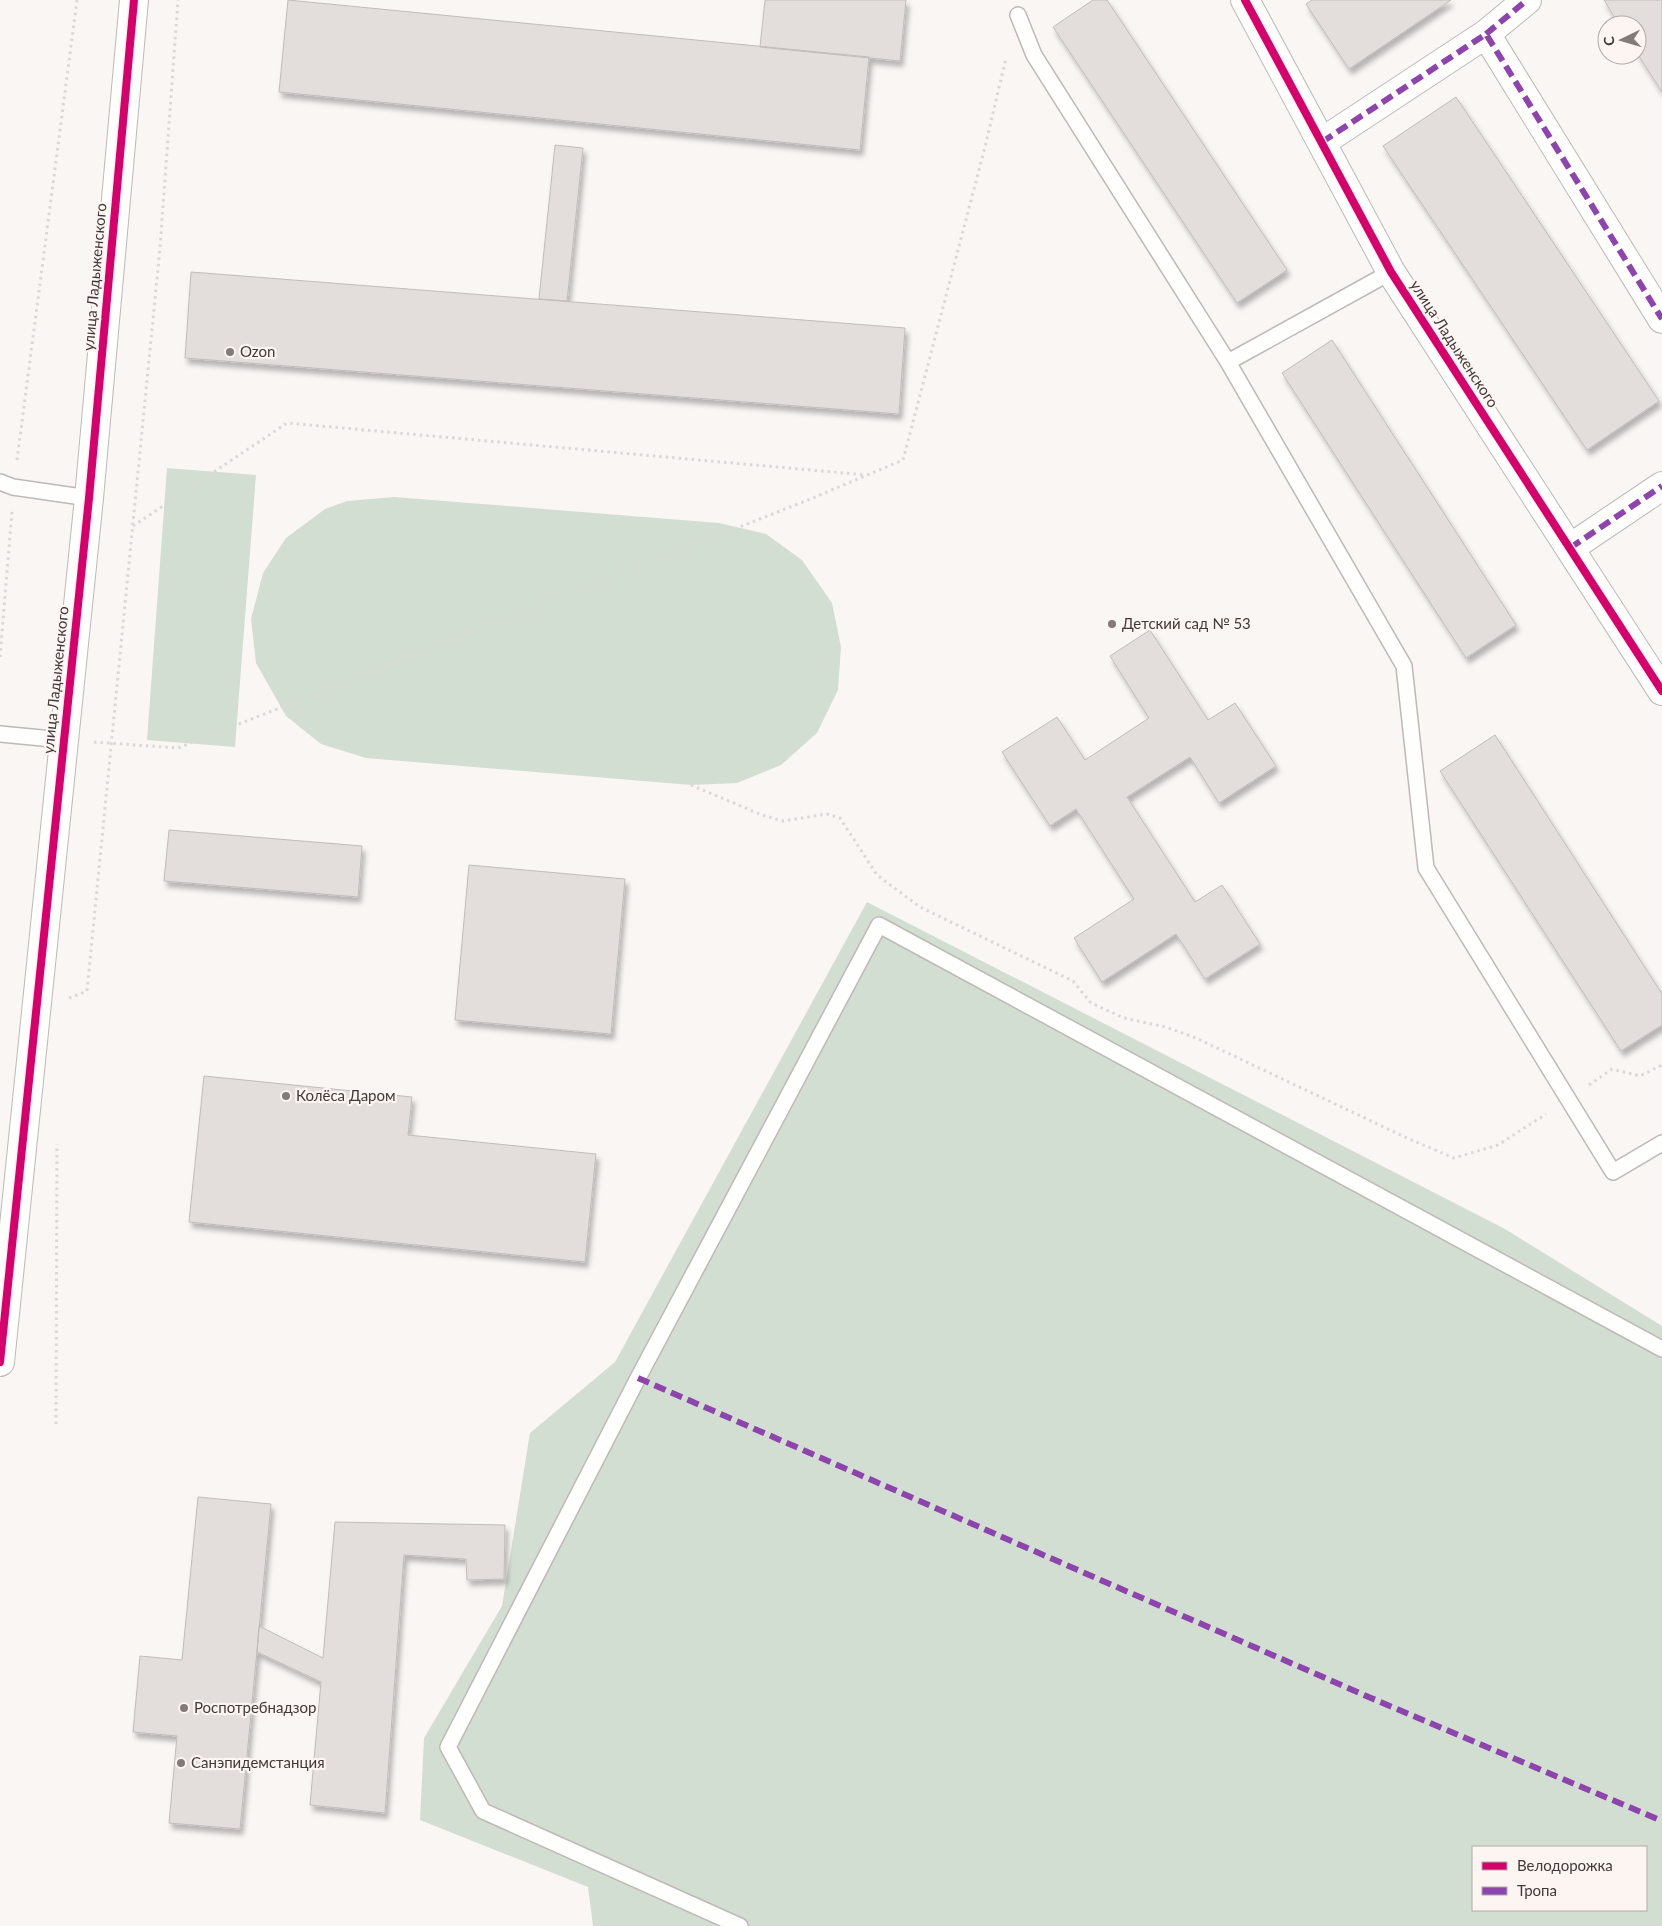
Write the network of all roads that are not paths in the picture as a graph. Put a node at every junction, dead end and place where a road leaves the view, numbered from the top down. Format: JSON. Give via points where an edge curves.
{"nodes":[{"id":1,"x":134,"y":0,"type":"edge"},
{"id":2,"x":1245,"y":0,"type":"edge"},
{"id":3,"x":1528,"y":0,"type":"edge"},
{"id":4,"x":1018,"y":15,"type":"road end"},
{"id":5,"x":1486,"y":34,"type":"junction"},
{"id":6,"x":1322,"y":142,"type":"junction"},
{"id":7,"x":1392,"y":272,"type":"junction"},
{"id":8,"x":1662,"y":319,"type":"edge"},
{"id":9,"x":1228,"y":362,"type":"junction"},
{"id":10,"x":7,"y":485,"type":"edge"},
{"id":11,"x":1662,"y":486,"type":"edge"},
{"id":12,"x":89,"y":498,"type":"junction"},
{"id":13,"x":1570,"y":548,"type":"junction"},
{"id":14,"x":1662,"y":691,"type":"edge"},
{"id":15,"x":0,"y":734,"type":"edge"},
{"id":16,"x":63,"y":740,"type":"junction"},
{"id":17,"x":1662,"y":1143,"type":"edge"},
{"id":18,"x":1662,"y":1349,"type":"edge"},
{"id":19,"x":0,"y":1362,"type":"edge"},
{"id":20,"x":740,"y":1926,"type":"edge"}],
"edges":[{"from":1,"to":12,"type":"street","name":"улица Ладыженского"},
{"from":2,"to":6,"type":"street","name":"улица Ладыженского"},
{"from":3,"to":5,"type":"street"},
{"from":4,"to":9,"type":"lane","via":[[1034,55]]},
{"from":5,"to":6,"type":"street"},
{"from":5,"to":8,"type":"street"},
{"from":6,"to":7,"type":"street","name":"улица Ладыженского"},
{"from":7,"to":9,"type":"lane"},
{"from":7,"to":13,"type":"street","name":"улица Ладыженского"},
{"from":9,"to":17,"type":"lane","via":[[1404,666],[1426,868],[1613,1172]]},
{"from":10,"to":12,"type":"lane"},
{"from":11,"to":13,"type":"street"},
{"from":12,"to":16,"type":"street","name":"улица Ладыженского"},
{"from":13,"to":14,"type":"street","name":"улица Ладыженского"},
{"from":15,"to":16,"type":"lane"},
{"from":16,"to":19,"type":"street","name":"улица Ладыженского"},
{"from":18,"to":20,"type":"lane","via":[[879,924],[638,1378],[448,1747],[484,1811]]}]}
